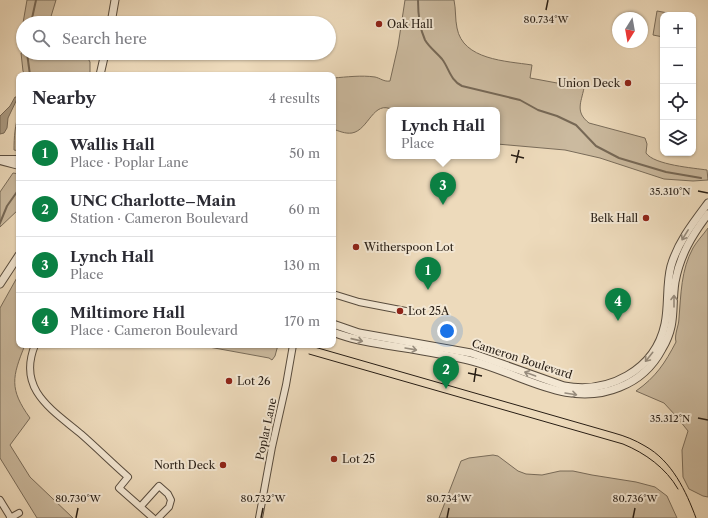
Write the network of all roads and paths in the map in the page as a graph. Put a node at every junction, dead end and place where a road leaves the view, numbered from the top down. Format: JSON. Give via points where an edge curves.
{"nodes":[{"id":1,"x":115,"y":0,"type":"edge"},
{"id":2,"x":112,"y":16,"type":"edge"},
{"id":3,"x":103,"y":60,"type":"edge"},
{"id":4,"x":101,"y":72,"type":"edge"},
{"id":5,"x":16,"y":159,"type":"edge"},
{"id":6,"x":0,"y":160,"type":"edge"},
{"id":7,"x":16,"y":165,"type":"edge"},
{"id":8,"x":708,"y":203,"type":"edge"},
{"id":9,"x":708,"y":214,"type":"edge"},
{"id":10,"x":16,"y":260,"type":"edge"},
{"id":11,"x":0,"y":284,"type":"edge"},
{"id":12,"x":336,"y":295,"type":"edge"},
{"id":13,"x":411,"y":312,"type":"dead end"},
{"id":14,"x":336,"y":325,"type":"edge"},
{"id":15,"x":336,"y":333,"type":"edge"},
{"id":16,"x":34,"y":348,"type":"edge"},
{"id":17,"x":292,"y":348,"type":"edge"},
{"id":18,"x":433,"y":350,"type":"junction"},
{"id":19,"x":480,"y":360,"type":"junction"},
{"id":20,"x":0,"y":500,"type":"edge"},
{"id":21,"x":141,"y":506,"type":"junction"},
{"id":22,"x":18,"y":513,"type":"dead end"},
{"id":23,"x":10,"y":518,"type":"edge"},
{"id":24,"x":153,"y":518,"type":"edge"},
{"id":25,"x":158,"y":518,"type":"edge"},
{"id":26,"x":259,"y":518,"type":"edge"}],
"edges":[{"from":1,"to":2,"type":"street"},
{"from":3,"to":4,"type":"street"},
{"from":5,"to":6,"type":"street"},
{"from":6,"to":7,"type":"street"},
{"from":8,"to":19,"type":"street","name":"Cameron Boulevard","one_way":true,"via":[[676,251],[668,281],[665,322],[659,341],[650,356],[631,374],[607,385],[576,388]]},
{"from":19,"to":9,"type":"street","name":"Cameron Boulevard","one_way":true,"via":[[573,395],[602,393],[632,381],[653,363],[666,341],[673,319],[675,283],[680,262],[691,238]]},
{"from":10,"to":11,"type":"street"},
{"from":12,"to":13,"type":"street"},
{"from":14,"to":18,"type":"street","name":"Cameron Boulevard"},
{"from":15,"to":18,"type":"street","name":"Cameron Boulevard","one_way":true,"via":[[355,339]]},
{"from":16,"to":21,"type":"street","via":[[30,373],[39,396],[128,477],[119,488]]},
{"from":17,"to":26,"type":"street","name":"Poplar Lane"},
{"from":18,"to":19,"type":"street","name":"Cameron Boulevard","via":[[467,352]]},
{"from":20,"to":23,"type":"street"},
{"from":21,"to":24,"type":"street"},
{"from":21,"to":25,"type":"street","via":[[159,486],[172,500]]},
{"from":22,"to":23,"type":"street"}]}
